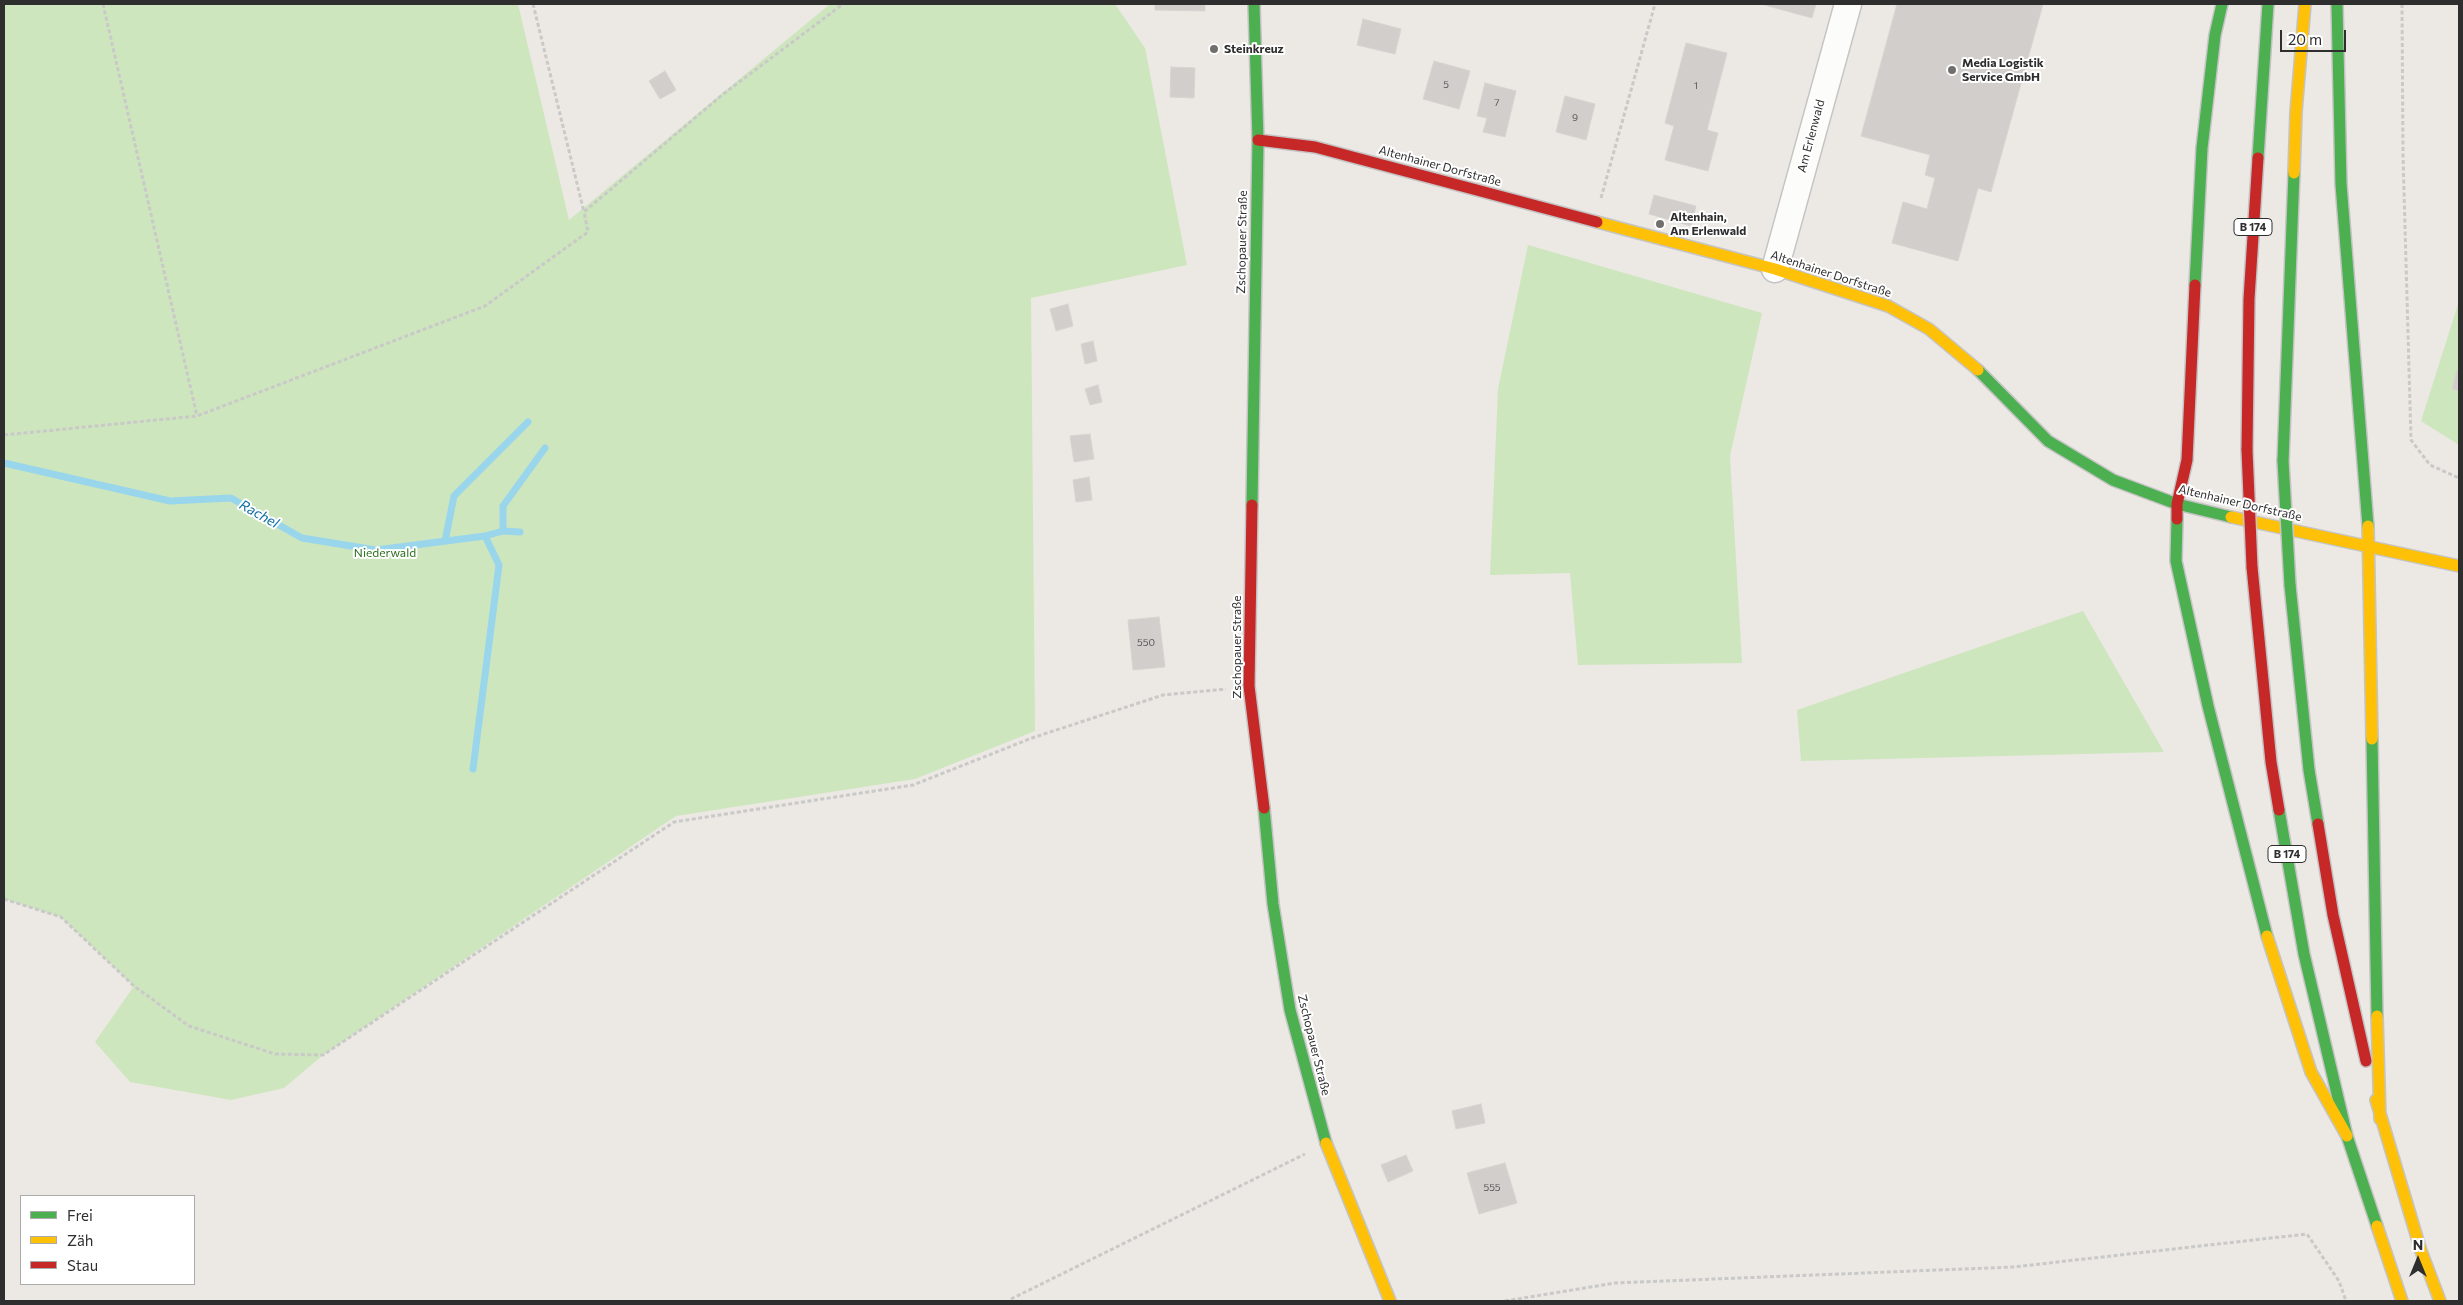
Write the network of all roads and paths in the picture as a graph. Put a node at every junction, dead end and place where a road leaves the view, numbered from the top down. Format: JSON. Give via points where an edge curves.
{"nodes":[{"id":1,"x":103,"y":4,"type":"edge"},
{"id":2,"x":532,"y":4,"type":"edge"},
{"id":3,"x":843,"y":4,"type":"edge"},
{"id":4,"x":1254,"y":4,"type":"edge"},
{"id":5,"x":1656,"y":4,"type":"edge"},
{"id":6,"x":1848,"y":4,"type":"edge"},
{"id":7,"x":2222,"y":4,"type":"edge"},
{"id":8,"x":2268,"y":4,"type":"edge"},
{"id":9,"x":2305,"y":4,"type":"edge"},
{"id":10,"x":2337,"y":4,"type":"edge"},
{"id":11,"x":2402,"y":4,"type":"edge"},
{"id":12,"x":1258,"y":140,"type":"junction"},
{"id":13,"x":584,"y":212,"type":"junction"},
{"id":14,"x":1595,"y":221,"type":"junction"},
{"id":15,"x":1775,"y":269,"type":"junction"},
{"id":16,"x":197,"y":416,"type":"junction"},
{"id":17,"x":4,"y":435,"type":"edge"},
{"id":18,"x":2459,"y":478,"type":"edge"},
{"id":19,"x":2177,"y":504,"type":"junction"},
{"id":20,"x":2370,"y":547,"type":"junction"},
{"id":21,"x":2459,"y":566,"type":"edge"},
{"id":22,"x":1249,"y":686,"type":"junction"},
{"id":23,"x":4,"y":899,"type":"edge"},
{"id":24,"x":2380,"y":1119,"type":"junction"},
{"id":25,"x":2347,"y":1136,"type":"junction"},
{"id":26,"x":1326,"y":1144,"type":"junction"},
{"id":27,"x":1011,"y":1299,"type":"dead end"},
{"id":28,"x":1390,"y":1301,"type":"edge"},
{"id":29,"x":1505,"y":1301,"type":"edge"},
{"id":30,"x":2346,"y":1301,"type":"edge"},
{"id":31,"x":2402,"y":1301,"type":"edge"},
{"id":32,"x":2440,"y":1301,"type":"edge"}],
"edges":[{"from":1,"to":16,"type":"path"},
{"from":2,"to":13,"type":"path"},
{"from":3,"to":13,"type":"path","via":[[681,130]]},
{"from":4,"to":12,"type":"main road","name":"Zschopauer Straße"},
{"from":5,"to":14,"type":"path"},
{"from":6,"to":15,"type":"street","name":"Am Erlenwald"},
{"from":7,"to":19,"type":"main road","via":[[2215,35],[2202,148],[2187,460]]},
{"from":8,"to":25,"type":"main road","number":"B 174","bridge":true,"via":[[2249,299],[2247,450],[2252,567],[2271,762],[2304,954]]},
{"from":9,"to":24,"type":"main road","number":"B 174","bridge":true,"via":[[2296,112],[2283,461],[2285,525],[2309,770],[2333,915]]},
{"from":10,"to":20,"type":"main road","via":[[2341,184]]},
{"from":11,"to":18,"type":"path","via":[[2402,155],[2411,440],[2430,465]]},
{"from":12,"to":14,"type":"main road","name":"Altenhainer Dorfstraße","via":[[1315,147]]},
{"from":12,"to":22,"type":"main road","name":"Zschopauer Straße"},
{"from":13,"to":16,"type":"path","via":[[588,232],[485,306]]},
{"from":14,"to":15,"type":"main road","name":"Altenhainer Dorfstraße"},
{"from":15,"to":19,"type":"main road","name":"Altenhainer Dorfstraße","via":[[1888,306],[1929,329],[1973,366],[2048,441],[2114,480]]},
{"from":16,"to":17,"type":"path"},
{"from":19,"to":20,"type":"main road","name":"Altenhainer Dorfstraße"},
{"from":19,"to":25,"type":"main road","via":[[2176,561],[2208,706],[2267,937],[2310,1072]]},
{"from":20,"to":21,"type":"main road","name":"Altenhainer Dorfstraße"},
{"from":20,"to":24,"type":"main road"},
{"from":22,"to":23,"type":"path","via":[[1163,695],[1032,738],[913,785],[674,822],[322,1055],[275,1054],[189,1026],[134,986],[61,917]]},
{"from":22,"to":26,"type":"main road","name":"Zschopauer Straße","via":[[1273,904],[1290,1010]]},
{"from":24,"to":32,"type":"main road","number":"B 174"},
{"from":25,"to":31,"type":"main road","number":"B 174"},
{"from":26,"to":27,"type":"path"},
{"from":26,"to":28,"type":"main road","name":"Zschopauer Straße"},
{"from":29,"to":30,"type":"path","via":[[1615,1283],[2013,1267],[2307,1234],[2339,1281]]}]}
